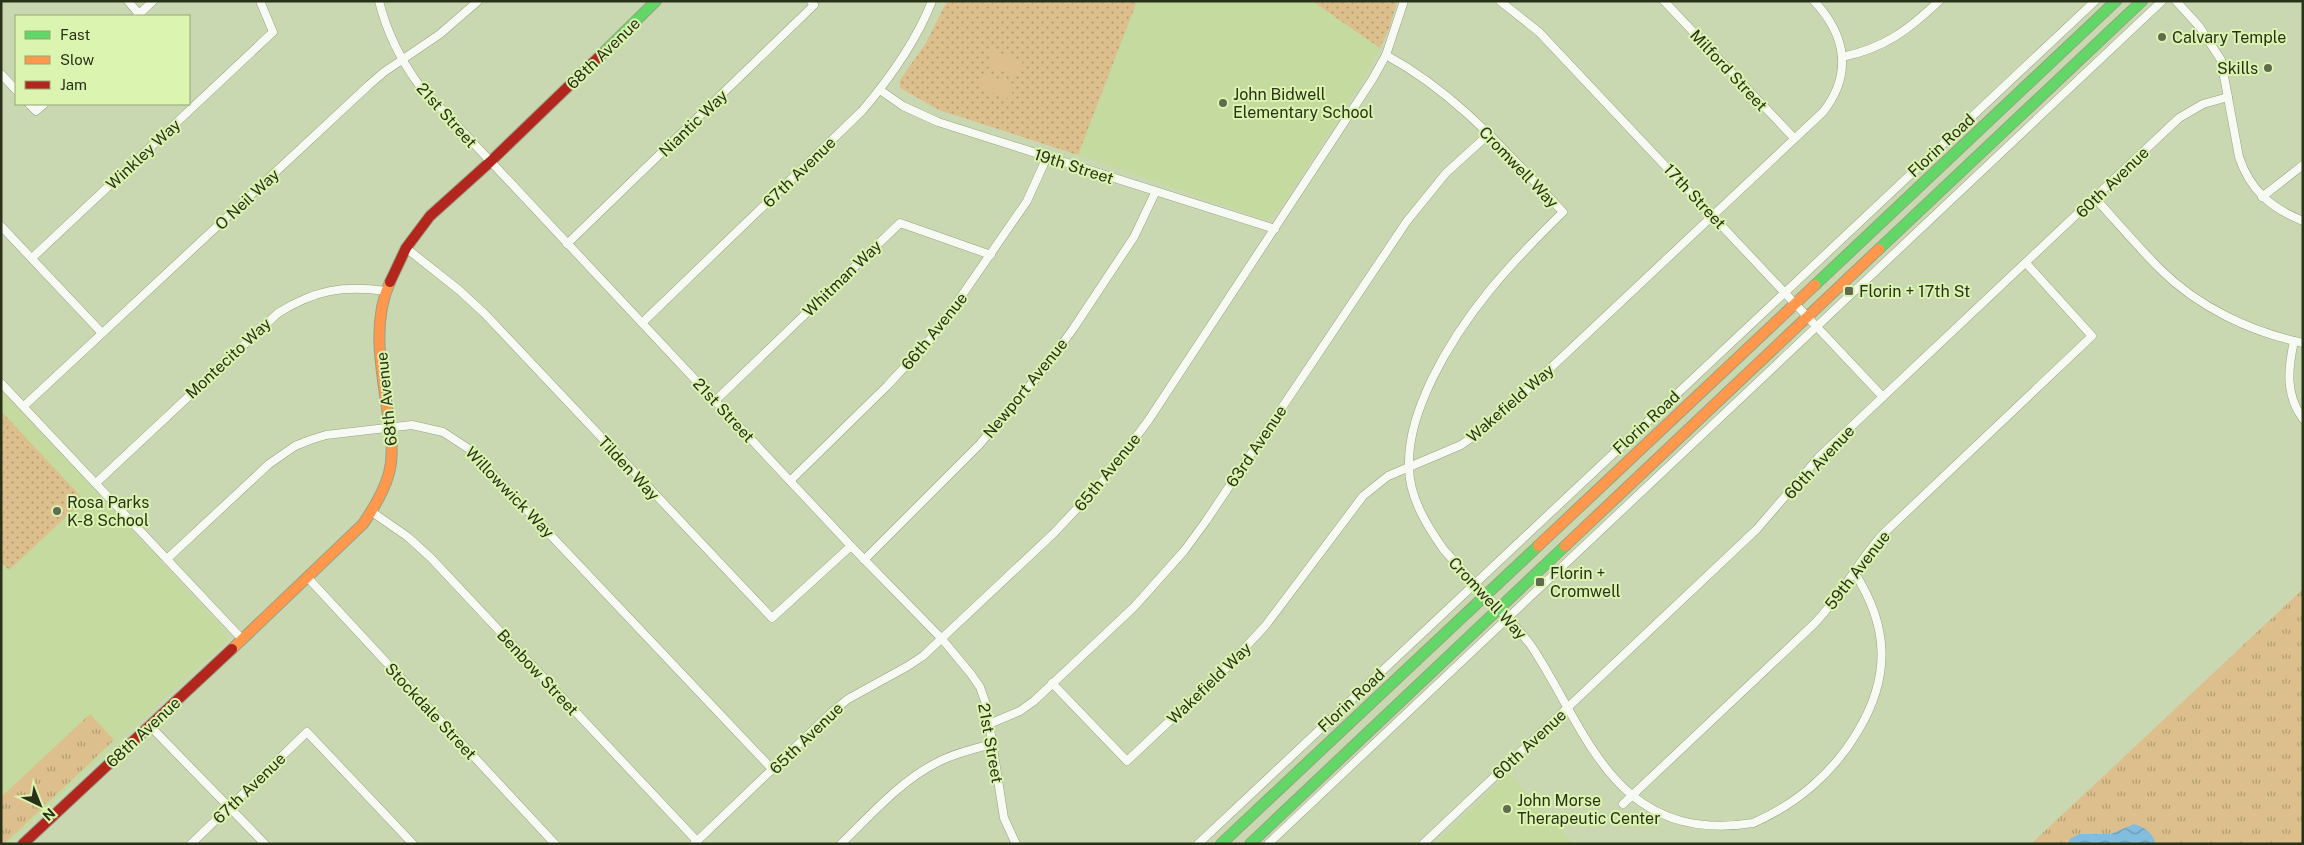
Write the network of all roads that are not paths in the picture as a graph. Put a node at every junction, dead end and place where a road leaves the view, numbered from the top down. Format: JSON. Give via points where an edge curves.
{"nodes":[{"id":1,"x":128,"y":1,"type":"edge"},
{"id":2,"x":153,"y":1,"type":"edge"},
{"id":3,"x":260,"y":1,"type":"edge"},
{"id":4,"x":378,"y":1,"type":"edge"},
{"id":5,"x":478,"y":1,"type":"edge"},
{"id":6,"x":656,"y":1,"type":"edge"},
{"id":7,"x":811,"y":1,"type":"edge"},
{"id":8,"x":932,"y":1,"type":"edge"},
{"id":9,"x":1404,"y":1,"type":"edge"},
{"id":10,"x":1500,"y":1,"type":"edge"},
{"id":11,"x":1664,"y":1,"type":"edge"},
{"id":12,"x":1814,"y":1,"type":"edge"},
{"id":13,"x":1940,"y":1,"type":"edge"},
{"id":14,"x":2094,"y":1,"type":"edge"},
{"id":15,"x":2116,"y":1,"type":"edge"},
{"id":16,"x":2142,"y":1,"type":"edge"},
{"id":17,"x":2162,"y":1,"type":"edge"},
{"id":18,"x":2176,"y":1,"type":"edge"},
{"id":19,"x":138,"y":15,"type":"edge"},
{"id":20,"x":1386,"y":55,"type":"junction"},
{"id":21,"x":1842,"y":57,"type":"junction"},
{"id":22,"x":402,"y":61,"type":"junction"},
{"id":23,"x":1,"y":74,"type":"edge"},
{"id":24,"x":15,"y":89,"type":"edge"},
{"id":25,"x":880,"y":90,"type":"junction"},
{"id":26,"x":2228,"y":97,"type":"junction"},
{"id":27,"x":30,"y":105,"type":"edge"},
{"id":28,"x":43,"y":105,"type":"edge"},
{"id":29,"x":1489,"y":134,"type":"junction"},
{"id":30,"x":1794,"y":138,"type":"junction"},
{"id":31,"x":1046,"y":157,"type":"junction"},
{"id":32,"x":490,"y":162,"type":"junction"},
{"id":33,"x":2303,"y":165,"type":"edge"},
{"id":34,"x":1155,"y":192,"type":"junction"},
{"id":35,"x":2262,"y":197,"type":"junction"},
{"id":36,"x":2095,"y":198,"type":"junction"},
{"id":37,"x":1713,"y":215,"type":"junction"},
{"id":38,"x":2303,"y":221,"type":"edge"},
{"id":39,"x":1,"y":226,"type":"edge"},
{"id":40,"x":1275,"y":229,"type":"junction"},
{"id":41,"x":567,"y":244,"type":"junction"},
{"id":42,"x":406,"y":248,"type":"junction"},
{"id":43,"x":991,"y":255,"type":"junction"},
{"id":44,"x":32,"y":258,"type":"junction"},
{"id":45,"x":2026,"y":263,"type":"junction"},
{"id":46,"x":386,"y":290,"type":"junction"},
{"id":47,"x":1784,"y":291,"type":"junction"},
{"id":48,"x":1795,"y":303,"type":"junction"},
{"id":49,"x":1808,"y":318,"type":"junction"},
{"id":50,"x":642,"y":323,"type":"junction"},
{"id":51,"x":1817,"y":327,"type":"junction"},
{"id":52,"x":102,"y":333,"type":"junction"},
{"id":53,"x":2294,"y":341,"type":"junction"},
{"id":54,"x":2303,"y":343,"type":"edge"},
{"id":55,"x":1,"y":383,"type":"edge"},
{"id":56,"x":1883,"y":397,"type":"junction"},
{"id":57,"x":715,"y":401,"type":"junction"},
{"id":58,"x":24,"y":406,"type":"junction"},
{"id":59,"x":2303,"y":419,"type":"edge"},
{"id":60,"x":391,"y":426,"type":"junction"},
{"id":61,"x":1409,"y":466,"type":"junction"},
{"id":62,"x":790,"y":481,"type":"junction"},
{"id":63,"x":96,"y":483,"type":"junction"},
{"id":64,"x":372,"y":512,"type":"junction"},
{"id":65,"x":851,"y":546,"type":"junction"},
{"id":66,"x":168,"y":559,"type":"junction"},
{"id":67,"x":864,"y":560,"type":"junction"},
{"id":68,"x":1854,"y":572,"type":"junction"},
{"id":69,"x":308,"y":578,"type":"junction"},
{"id":70,"x":1475,"y":583,"type":"junction"},
{"id":71,"x":1486,"y":594,"type":"junction"},
{"id":72,"x":1499,"y":609,"type":"junction"},
{"id":73,"x":1508,"y":618,"type":"junction"},
{"id":74,"x":242,"y":639,"type":"junction"},
{"id":75,"x":942,"y":640,"type":"junction"},
{"id":76,"x":1052,"y":683,"type":"junction"},
{"id":77,"x":1566,"y":710,"type":"junction"},
{"id":78,"x":990,"y":724,"type":"junction"},
{"id":79,"x":150,"y":726,"type":"junction"},
{"id":80,"x":992,"y":744,"type":"junction"},
{"id":81,"x":773,"y":770,"type":"junction"},
{"id":82,"x":1605,"y":780,"type":"dead end"},
{"id":83,"x":1623,"y":804,"type":"dead end"},
{"id":84,"x":230,"y":807,"type":"junction"},
{"id":85,"x":1723,"y":833,"type":"dead end"},
{"id":86,"x":696,"y":842,"type":"edge"},
{"id":87,"x":23,"y":844,"type":"edge"},
{"id":88,"x":191,"y":844,"type":"edge"},
{"id":89,"x":265,"y":844,"type":"edge"},
{"id":90,"x":413,"y":844,"type":"edge"},
{"id":91,"x":554,"y":844,"type":"edge"},
{"id":92,"x":841,"y":844,"type":"edge"},
{"id":93,"x":1016,"y":844,"type":"edge"},
{"id":94,"x":1198,"y":844,"type":"edge"},
{"id":95,"x":1221,"y":844,"type":"edge"},
{"id":96,"x":1250,"y":844,"type":"edge"},
{"id":97,"x":1268,"y":844,"type":"edge"},
{"id":98,"x":1423,"y":844,"type":"edge"}],
"edges":[{"from":1,"to":19,"type":"street"},
{"from":2,"to":19,"type":"street"},
{"from":3,"to":44,"type":"street","name":"Winkley Way","via":[[273,32]]},
{"from":4,"to":22,"type":"street","name":"21st Street","via":[[386,30]]},
{"from":5,"to":22,"type":"street","name":"O Neil Way"},
{"from":6,"to":32,"type":"main road","name":"68th Avenue"},
{"from":7,"to":41,"type":"street","name":"Niantic Way","via":[[814,5]]},
{"from":8,"to":25,"type":"street","name":"67th Avenue","via":[[904,55]]},
{"from":9,"to":20,"type":"street","name":"65th Avenue"},
{"from":10,"to":37,"type":"street","name":"17th Street","via":[[1539,32]]},
{"from":11,"to":30,"type":"street","name":"Milford Street"},
{"from":12,"to":21,"type":"street","name":"Wakefield Way","via":[[1833,24]]},
{"from":13,"to":21,"type":"street","via":[[1899,36]]},
{"from":14,"to":47,"type":"street","name":"Florin Road"},
{"from":15,"to":48,"type":"main road","name":"Florin Road"},
{"from":16,"to":49,"type":"main road","name":"Florin Road"},
{"from":17,"to":51,"type":"street"},
{"from":18,"to":26,"type":"street","via":[[2217,51]]},
{"from":20,"to":29,"type":"street","name":"Cromwell Way","via":[[1454,100]]},
{"from":20,"to":40,"type":"street","name":"65th Avenue"},
{"from":21,"to":30,"type":"street","name":"Wakefield Way","via":[[1840,80],[1829,104]]},
{"from":22,"to":32,"type":"street","name":"21st Street","via":[[419,85]]},
{"from":22,"to":52,"type":"street","name":"O Neil Way","via":[[369,85]]},
{"from":23,"to":24,"type":"street"},
{"from":25,"to":31,"type":"street","name":"19th Street","via":[[903,106],[938,122]]},
{"from":25,"to":50,"type":"street","name":"67th Avenue"},
{"from":26,"to":35,"type":"street","via":[[2243,171]]},
{"from":26,"to":36,"type":"street","name":"60th Avenue","via":[[2203,104],[2178,118]]},
{"from":27,"to":28,"type":"street","via":[[36,111]]},
{"from":29,"to":61,"type":"street","name":"Cromwell Way","via":[[1563,212],[1493,284],[1457,333],[1416,417]]},
{"from":29,"to":76,"type":"street","name":"63rd Avenue","via":[[1446,173],[1407,221],[1184,551],[1134,607]]},
{"from":30,"to":37,"type":"street","name":"Wakefield Way"},
{"from":31,"to":34,"type":"street","name":"19th Street"},
{"from":31,"to":43,"type":"street","name":"66th Avenue","via":[[1027,201]]},
{"from":32,"to":41,"type":"street","name":"21st Street"},
{"from":32,"to":42,"type":"main road","name":"68th Avenue","via":[[430,216]]},
{"from":33,"to":35,"type":"street"},
{"from":34,"to":40,"type":"street","name":"19th Street"},
{"from":34,"to":67,"type":"street","name":"Newport Avenue","via":[[1134,237],[1044,369],[978,446]]},
{"from":35,"to":38,"type":"street","via":[[2283,213]]},
{"from":36,"to":45,"type":"street","name":"60th Avenue"},
{"from":36,"to":53,"type":"street","via":[[2161,270],[2187,291],[2241,323]]},
{"from":37,"to":47,"type":"street","name":"17th Street"},
{"from":37,"to":61,"type":"street","name":"Wakefield Way","via":[[1492,423],[1461,445]]},
{"from":39,"to":44,"type":"street"},
{"from":40,"to":75,"type":"street","name":"65th Avenue","via":[[1148,421],[1102,482],[1054,533]]},
{"from":41,"to":50,"type":"street","name":"21st Street"},
{"from":42,"to":46,"type":"main road","name":"68th Avenue"},
{"from":42,"to":65,"type":"street","name":"Tilden Way","via":[[485,314],[772,618]]},
{"from":43,"to":57,"type":"street","name":"Whitman Way","via":[[900,223]]},
{"from":43,"to":62,"type":"street","name":"66th Avenue","via":[[955,309],[909,364]]},
{"from":44,"to":52,"type":"street"},
{"from":45,"to":56,"type":"street","name":"60th Avenue"},
{"from":45,"to":68,"type":"street","name":"59th Avenue","via":[[2092,336],[1883,534]]},
{"from":46,"to":60,"type":"main road","name":"68th Avenue","via":[[379,339]]},
{"from":46,"to":63,"type":"street","name":"Montecito Way","via":[[324,291],[278,313]]},
{"from":47,"to":48,"type":"street","name":"17th Street"},
{"from":47,"to":70,"type":"street","name":"Florin Road"},
{"from":48,"to":49,"type":"street","name":"17th Street"},
{"from":48,"to":71,"type":"main road","name":"Florin Road"},
{"from":49,"to":51,"type":"street","name":"17th Street"},
{"from":49,"to":72,"type":"main road","name":"Florin Road"},
{"from":50,"to":57,"type":"street","name":"21st Street"},
{"from":51,"to":56,"type":"street","name":"17th Street"},
{"from":51,"to":73,"type":"street"},
{"from":52,"to":58,"type":"street","name":"O Neil Way"},
{"from":53,"to":54,"type":"street"},
{"from":53,"to":59,"type":"street","via":[[2288,380],[2294,403]]},
{"from":55,"to":58,"type":"street"},
{"from":56,"to":77,"type":"street","name":"60th Avenue","via":[[1818,458],[1758,529]]},
{"from":57,"to":62,"type":"street","name":"21st Street"},
{"from":58,"to":63,"type":"street"},
{"from":60,"to":64,"type":"main road","name":"68th Avenue","via":[[389,472]]},
{"from":60,"to":66,"type":"street","name":"Willowwick Way","via":[[326,435],[295,446],[269,464]]},
{"from":60,"to":81,"type":"street","name":"Willowwick Way","via":[[428,427],[469,448]]},
{"from":61,"to":70,"type":"street","name":"Cromwell Way","via":[[1418,504],[1432,533]]},
{"from":61,"to":76,"type":"street","name":"Wakefield Way","via":[[1376,484],[1362,496],[1261,631],[1127,761]]},
{"from":62,"to":65,"type":"street","name":"21st Street"},
{"from":63,"to":66,"type":"street"},
{"from":64,"to":69,"type":"main road","name":"68th Avenue"},
{"from":64,"to":86,"type":"street","name":"Benbow Street","via":[[431,558]]},
{"from":65,"to":67,"type":"street","name":"21st Street"},
{"from":66,"to":74,"type":"street"},
{"from":67,"to":75,"type":"street","name":"21st Street"},
{"from":68,"to":83,"type":"street","name":"59th Avenue","via":[[1814,624]]},
{"from":68,"to":85,"type":"street","via":[[1876,612],[1882,641],[1878,686],[1865,718],[1835,764],[1801,795],[1761,819]]},
{"from":69,"to":74,"type":"main road","name":"68th Avenue"},
{"from":69,"to":91,"type":"street","name":"Stockdale Street"},
{"from":70,"to":71,"type":"street","name":"Cromwell Way"},
{"from":70,"to":94,"type":"street","name":"Florin Road"},
{"from":71,"to":72,"type":"street","name":"Cromwell Way"},
{"from":71,"to":95,"type":"main road","name":"Florin Road"},
{"from":72,"to":73,"type":"street","name":"Cromwell Way"},
{"from":72,"to":96,"type":"main road","name":"Florin Road"},
{"from":73,"to":77,"type":"street","name":"Cromwell Way","via":[[1531,645]]},
{"from":73,"to":97,"type":"street"},
{"from":74,"to":79,"type":"main road","name":"68th Avenue"},
{"from":75,"to":78,"type":"street","name":"21st Street","via":[[980,688]]},
{"from":75,"to":81,"type":"street","name":"65th Avenue","via":[[908,666],[848,699]]},
{"from":76,"to":78,"type":"street","name":"63rd Avenue","via":[[1034,702]]},
{"from":77,"to":82,"type":"street","name":"Cromwell Way"},
{"from":77,"to":98,"type":"street","name":"60th Avenue"},
{"from":78,"to":80,"type":"street","name":"21st Street"},
{"from":79,"to":84,"type":"street"},
{"from":79,"to":87,"type":"main road","name":"68th Avenue"},
{"from":80,"to":92,"type":"street","via":[[956,754],[920,772]]},
{"from":80,"to":93,"type":"street","name":"21st Street","via":[[1004,818]]},
{"from":81,"to":86,"type":"street","name":"65th Avenue"},
{"from":84,"to":88,"type":"street","name":"67th Avenue"},
{"from":84,"to":89,"type":"street"},
{"from":84,"to":90,"type":"street","name":"67th Avenue","via":[[307,732]]}]}
